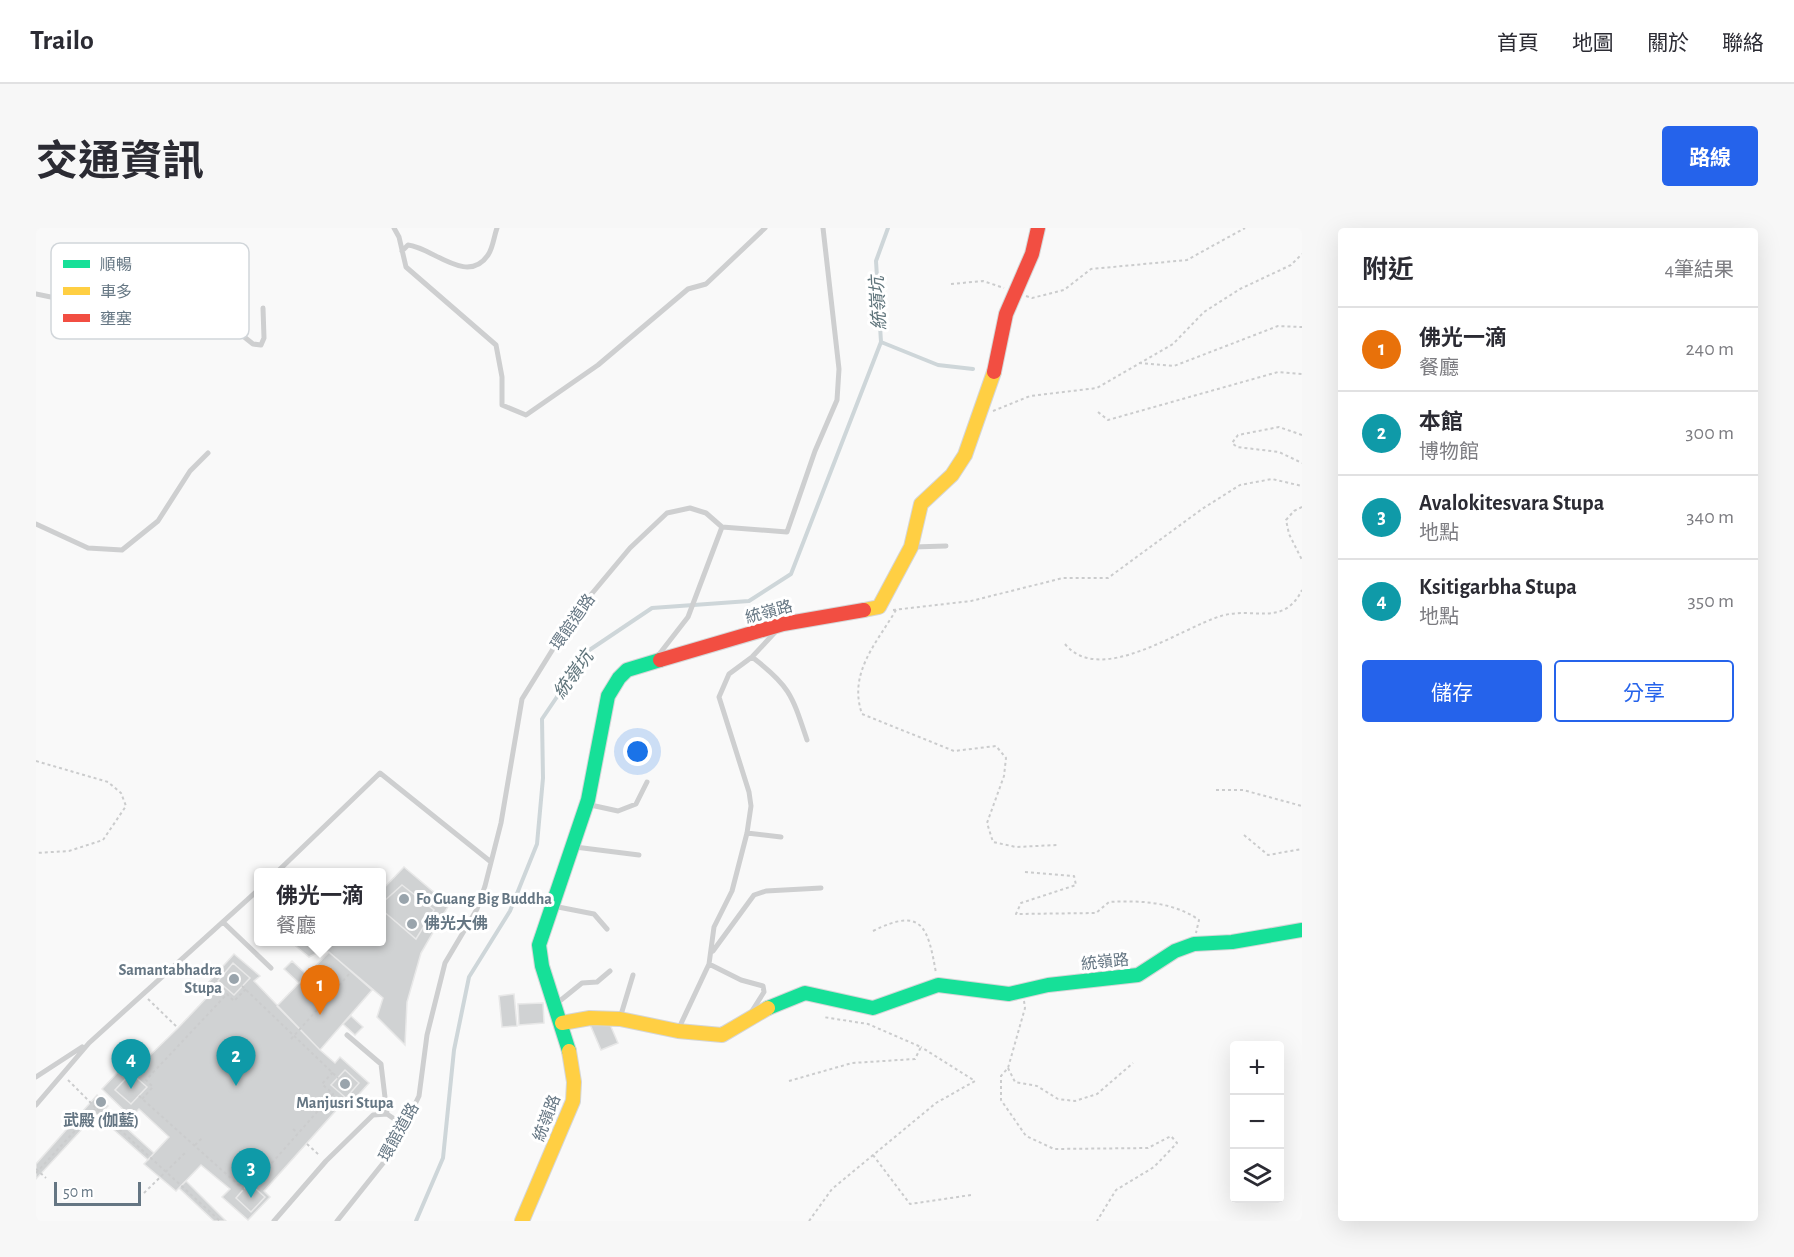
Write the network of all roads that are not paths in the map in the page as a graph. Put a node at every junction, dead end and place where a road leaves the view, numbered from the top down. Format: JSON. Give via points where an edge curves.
{"nodes":[{"id":1,"x":394,"y":228,"type":"edge"},
{"id":2,"x":497,"y":228,"type":"edge"},
{"id":3,"x":765,"y":228,"type":"edge"},
{"id":4,"x":824,"y":228,"type":"edge"},
{"id":5,"x":1038,"y":228,"type":"edge"},
{"id":6,"x":402,"y":251,"type":"junction"},
{"id":7,"x":36,"y":294,"type":"edge"},
{"id":8,"x":51,"y":297,"type":"edge"},
{"id":9,"x":263,"y":308,"type":"dead end"},
{"id":10,"x":247,"y":339,"type":"edge"},
{"id":11,"x":208,"y":453,"type":"dead end"},
{"id":12,"x":36,"y":524,"type":"edge"},
{"id":13,"x":722,"y":527,"type":"junction"},
{"id":14,"x":946,"y":546,"type":"dead end"},
{"id":15,"x":911,"y":547,"type":"junction"},
{"id":16,"x":783,"y":624,"type":"junction"},
{"id":17,"x":752,"y":657,"type":"junction"},
{"id":18,"x":652,"y":663,"type":"junction"},
{"id":19,"x":807,"y":740,"type":"dead end"},
{"id":20,"x":647,"y":782,"type":"dead end"},
{"id":21,"x":585,"y":804,"type":"junction"},
{"id":22,"x":747,"y":832,"type":"junction"},
{"id":23,"x":781,"y":837,"type":"dead end"},
{"id":24,"x":572,"y":847,"type":"junction"},
{"id":25,"x":639,"y":855,"type":"dead end"},
{"id":26,"x":491,"y":862,"type":"junction"},
{"id":27,"x":282,"y":868,"type":"edge"},
{"id":28,"x":821,"y":888,"type":"dead end"},
{"id":29,"x":254,"y":894,"type":"edge"},
{"id":30,"x":551,"y":906,"type":"junction"},
{"id":31,"x":224,"y":923,"type":"junction"},
{"id":32,"x":607,"y":928,"type":"dead end"},
{"id":33,"x":1302,"y":930,"type":"edge"},
{"id":34,"x":712,"y":952,"type":"junction"},
{"id":35,"x":709,"y":964,"type":"junction"},
{"id":36,"x":270,"y":968,"type":"dead end"},
{"id":37,"x":610,"y":971,"type":"dead end"},
{"id":38,"x":633,"y":975,"type":"dead end"},
{"id":39,"x":554,"y":1005,"type":"junction"},
{"id":40,"x":620,"y":1019,"type":"junction"},
{"id":41,"x":562,"y":1023,"type":"junction"},
{"id":42,"x":740,"y":1026,"type":"junction"},
{"id":43,"x":678,"y":1031,"type":"junction"},
{"id":44,"x":347,"y":1035,"type":"dead end"},
{"id":45,"x":89,"y":1042,"type":"junction"},
{"id":46,"x":36,"y":1077,"type":"edge"},
{"id":47,"x":36,"y":1105,"type":"edge"},
{"id":48,"x":387,"y":1114,"type":"junction"},
{"id":49,"x":406,"y":1127,"type":"junction"},
{"id":50,"x":274,"y":1221,"type":"edge"},
{"id":51,"x":337,"y":1221,"type":"edge"},
{"id":52,"x":522,"y":1221,"type":"edge"}],
"edges":[{"from":1,"to":6,"type":"lane"},
{"from":2,"to":6,"type":"lane","via":[[488,254],[468,267],[452,265],[417,246],[408,245]]},
{"from":3,"to":6,"type":"lane","via":[[706,284],[688,289],[598,365],[526,414],[502,405],[496,345],[406,267]]},
{"from":4,"to":13,"type":"lane","via":[[839,369],[837,400],[787,531]]},
{"from":5,"to":15,"type":"street","via":[[1032,254],[1005,314],[997,364],[965,455],[952,475],[921,504]]},
{"from":7,"to":8,"type":"lane"},
{"from":9,"to":10,"type":"lane","via":[[261,345]]},
{"from":11,"to":12,"type":"lane","via":[[190,471],[158,521],[122,550],[88,548]]},
{"from":13,"to":18,"type":"lane","via":[[688,617]]},
{"from":13,"to":26,"type":"lane","name":"環館道路","via":[[705,513],[690,508],[667,513],[630,548],[574,615],[522,699]]},
{"from":14,"to":15,"type":"lane"},
{"from":15,"to":16,"type":"street","name":"統嶺路","via":[[879,607]]},
{"from":16,"to":17,"type":"lane"},
{"from":16,"to":18,"type":"street","name":"統嶺路"},
{"from":17,"to":19,"type":"lane","via":[[780,678],[794,700]]},
{"from":17,"to":22,"type":"lane","via":[[729,675],[718,697],[749,792]]},
{"from":18,"to":21,"type":"street","name":"統嶺路","via":[[627,670],[612,688],[595,777]]},
{"from":20,"to":21,"type":"lane","via":[[636,804],[618,811]]},
{"from":21,"to":24,"type":"street","name":"統嶺路"},
{"from":22,"to":23,"type":"lane"},
{"from":22,"to":34,"type":"lane","via":[[732,891],[714,927]]},
{"from":24,"to":25,"type":"lane"},
{"from":24,"to":30,"type":"street","name":"統嶺路"},
{"from":26,"to":27,"type":"lane","via":[[380,773]]},
{"from":26,"to":49,"type":"lane","name":"環館道路","via":[[477,909],[445,963],[427,1035],[419,1096]]},
{"from":28,"to":34,"type":"lane","via":[[754,895]]},
{"from":29,"to":31,"type":"lane"},
{"from":30,"to":32,"type":"lane","via":[[594,914]]},
{"from":30,"to":39,"type":"street","name":"統嶺路","via":[[539,945],[539,959]]},
{"from":31,"to":36,"type":"lane"},
{"from":31,"to":45,"type":"lane"},
{"from":33,"to":42,"type":"street","name":"統嶺路","via":[[1194,944],[1175,951],[1138,975],[1009,994],[938,985],[873,1008],[805,993],[770,1006]]},
{"from":34,"to":35,"type":"lane"},
{"from":35,"to":42,"type":"lane","via":[[763,986],[760,1000]]},
{"from":35,"to":43,"type":"lane"},
{"from":37,"to":39,"type":"lane","via":[[597,982],[582,983]]},
{"from":38,"to":40,"type":"lane"},
{"from":39,"to":41,"type":"street","name":"統嶺路"},
{"from":40,"to":41,"type":"street","name":"統嶺路","via":[[590,1018]]},
{"from":40,"to":43,"type":"street","name":"統嶺路"},
{"from":41,"to":52,"type":"street","name":"統嶺路","via":[[575,1089],[573,1101]]},
{"from":42,"to":43,"type":"street","name":"統嶺路","via":[[722,1035]]},
{"from":44,"to":48,"type":"lane","via":[[381,1064]]},
{"from":45,"to":46,"type":"lane"},
{"from":45,"to":47,"type":"lane"},
{"from":48,"to":49,"type":"lane"},
{"from":48,"to":50,"type":"lane","via":[[373,1115]]},
{"from":49,"to":51,"type":"lane","name":"環館道路","via":[[392,1152]]}]}
